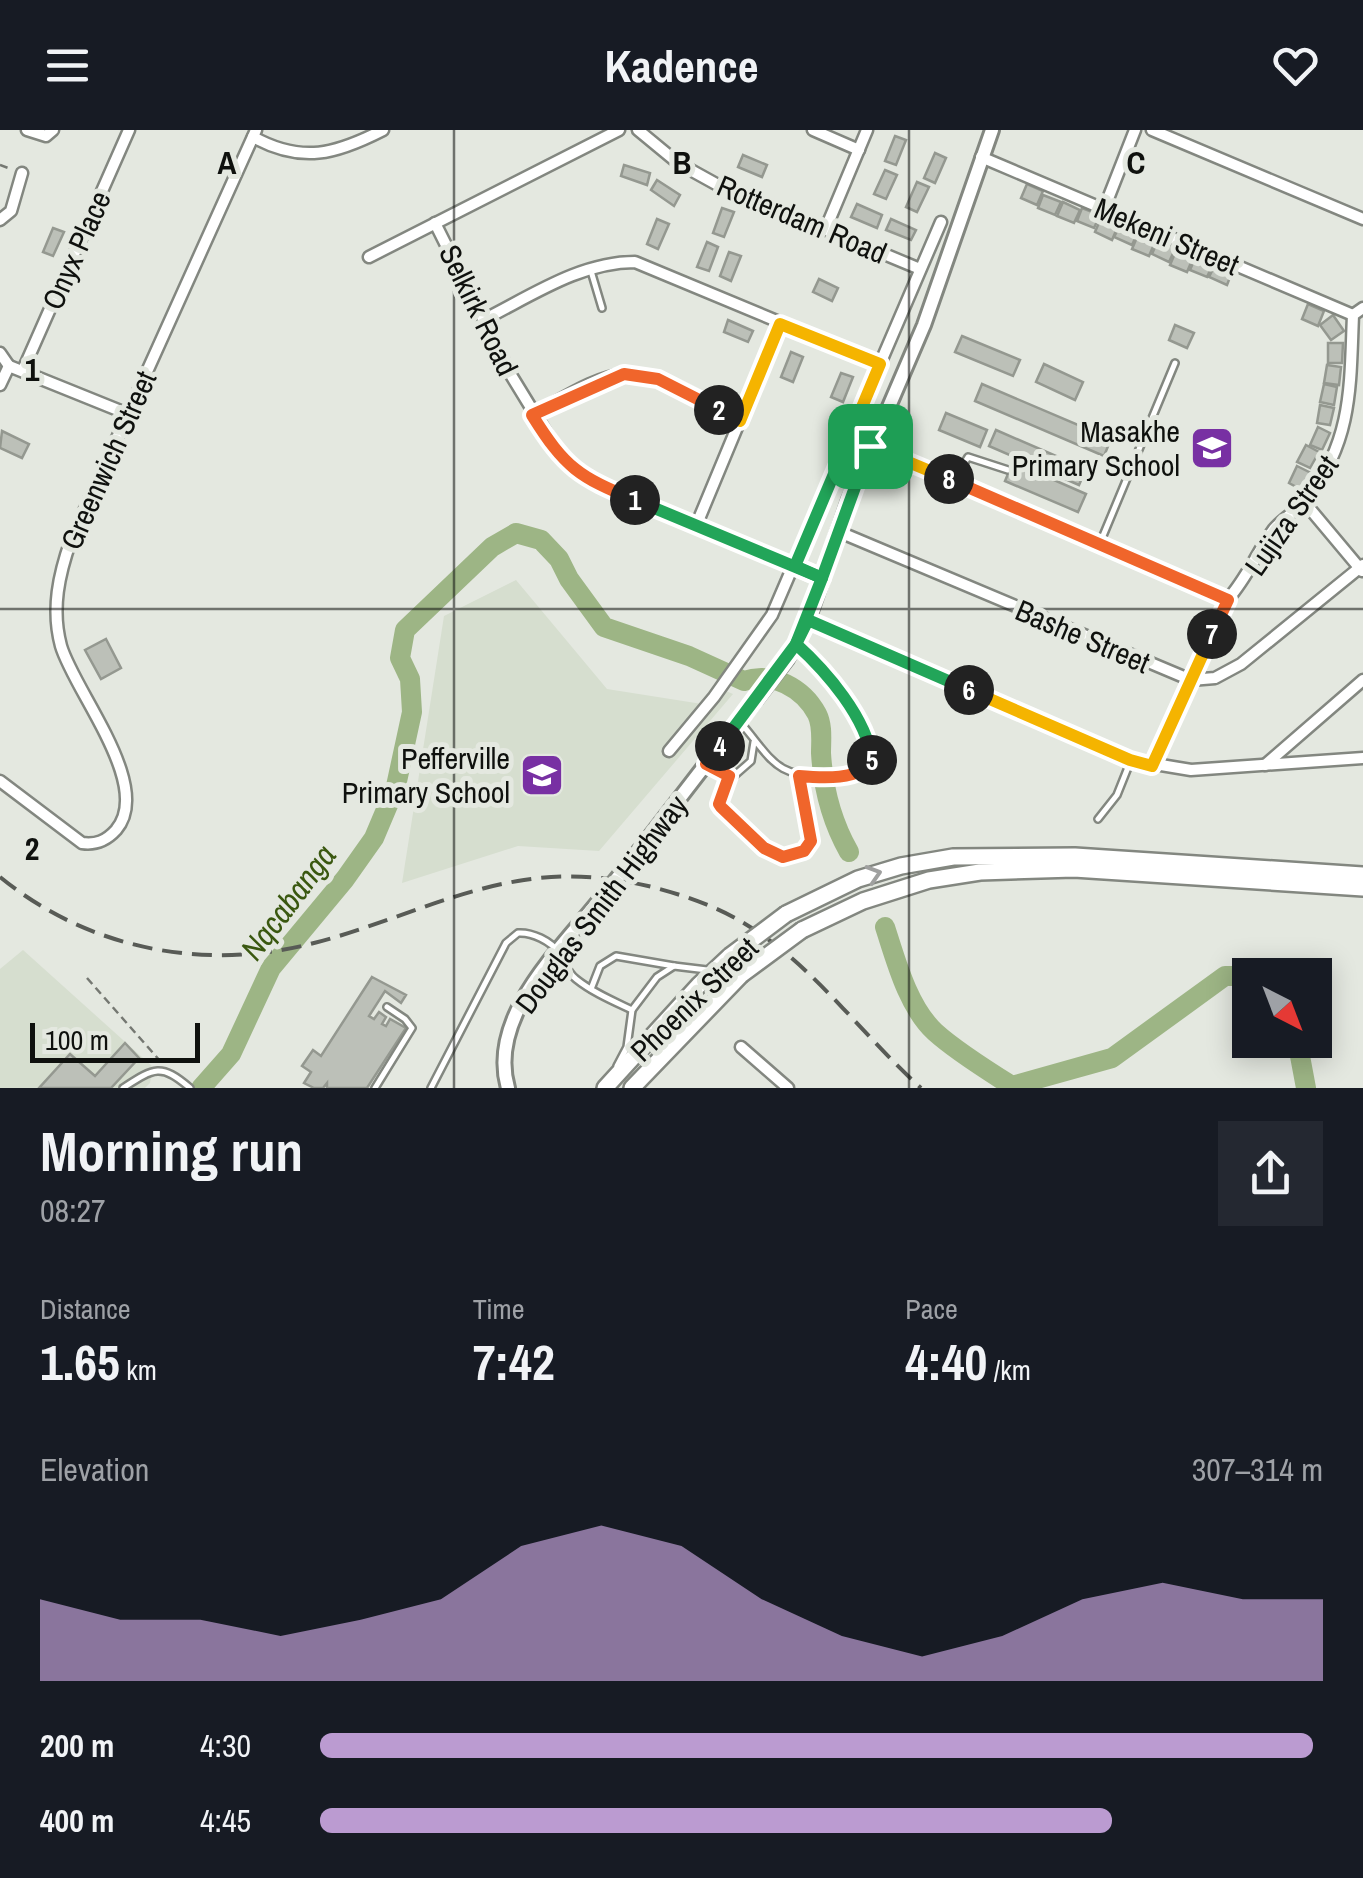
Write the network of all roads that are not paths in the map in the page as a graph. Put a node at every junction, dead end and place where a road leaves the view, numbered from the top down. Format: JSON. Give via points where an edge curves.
{"nodes":[{"id":1,"x":27,"y":130,"type":"edge"},
{"id":2,"x":53,"y":130,"type":"edge"},
{"id":3,"x":129,"y":130,"type":"edge"},
{"id":4,"x":383,"y":130,"type":"edge"},
{"id":5,"x":619,"y":130,"type":"edge"},
{"id":6,"x":638,"y":130,"type":"edge"},
{"id":7,"x":814,"y":130,"type":"edge"},
{"id":8,"x":867,"y":130,"type":"edge"},
{"id":9,"x":992,"y":130,"type":"edge"},
{"id":10,"x":1135,"y":130,"type":"edge"},
{"id":11,"x":1152,"y":130,"type":"edge"},
{"id":12,"x":254,"y":133,"type":"edge"},
{"id":13,"x":859,"y":150,"type":"junction"},
{"id":14,"x":981,"y":157,"type":"junction"},
{"id":15,"x":22,"y":173,"type":"dead end"},
{"id":16,"x":1104,"y":208,"type":"junction"},
{"id":17,"x":1363,"y":219,"type":"edge"},
{"id":18,"x":0,"y":220,"type":"edge"},
{"id":19,"x":941,"y":222,"type":"dead end"},
{"id":20,"x":435,"y":223,"type":"junction"},
{"id":21,"x":826,"y":228,"type":"junction"},
{"id":22,"x":369,"y":257,"type":"dead end"},
{"id":23,"x":590,"y":268,"type":"junction"},
{"id":24,"x":920,"y":269,"type":"junction"},
{"id":25,"x":602,"y":308,"type":"dead end"},
{"id":26,"x":1358,"y":311,"type":"edge"},
{"id":27,"x":483,"y":320,"type":"junction"},
{"id":28,"x":780,"y":324,"type":"junction"},
{"id":29,"x":0,"y":353,"type":"edge"},
{"id":30,"x":1175,"y":363,"type":"dead end"},
{"id":31,"x":880,"y":364,"type":"junction"},
{"id":32,"x":9,"y":366,"type":"junction"},
{"id":33,"x":23,"y":370,"type":"junction"},
{"id":34,"x":0,"y":385,"type":"edge"},
{"id":35,"x":128,"y":414,"type":"junction"},
{"id":36,"x":532,"y":415,"type":"junction"},
{"id":37,"x":740,"y":421,"type":"junction"},
{"id":38,"x":870,"y":446,"type":"junction"},
{"id":39,"x":1008,"y":470,"type":"dead end"},
{"id":40,"x":954,"y":481,"type":"junction"},
{"id":41,"x":1305,"y":503,"type":"junction"},
{"id":42,"x":696,"y":526,"type":"junction"},
{"id":43,"x":837,"y":531,"type":"junction"},
{"id":44,"x":1100,"y":543,"type":"junction"},
{"id":45,"x":795,"y":566,"type":"junction"},
{"id":46,"x":1362,"y":569,"type":"edge"},
{"id":47,"x":822,"y":578,"type":"junction"},
{"id":48,"x":1228,"y":600,"type":"junction"},
{"id":49,"x":808,"y":620,"type":"junction"},
{"id":50,"x":796,"y":644,"type":"junction"},
{"id":51,"x":1190,"y":680,"type":"junction"},
{"id":52,"x":1363,"y":680,"type":"edge"},
{"id":53,"x":739,"y":722,"type":"junction"},
{"id":54,"x":754,"y":742,"type":"junction"},
{"id":55,"x":669,"y":751,"type":"dead end"},
{"id":56,"x":1363,"y":758,"type":"edge"},
{"id":57,"x":1130,"y":760,"type":"junction"},
{"id":58,"x":706,"y":764,"type":"junction"},
{"id":59,"x":1264,"y":765,"type":"junction"},
{"id":60,"x":1152,"y":766,"type":"junction"},
{"id":61,"x":729,"y":776,"type":"junction"},
{"id":62,"x":802,"y":777,"type":"junction"},
{"id":63,"x":0,"y":782,"type":"edge"},
{"id":64,"x":1098,"y":819,"type":"dead end"},
{"id":65,"x":1074,"y":862,"type":"junction"},
{"id":66,"x":1363,"y":875,"type":"edge"},
{"id":67,"x":1363,"y":888,"type":"edge"},
{"id":68,"x":559,"y":952,"type":"junction"},
{"id":69,"x":674,"y":966,"type":"junction"},
{"id":70,"x":715,"y":971,"type":"junction"},
{"id":71,"x":591,"y":989,"type":"junction"},
{"id":72,"x":387,"y":1007,"type":"dead end"},
{"id":73,"x":632,"y":1010,"type":"junction"},
{"id":74,"x":741,"y":1047,"type":"dead end"},
{"id":75,"x":606,"y":1087,"type":"edge"},
{"id":76,"x":123,"y":1088,"type":"edge"},
{"id":77,"x":190,"y":1088,"type":"edge"},
{"id":78,"x":375,"y":1088,"type":"edge"},
{"id":79,"x":431,"y":1088,"type":"edge"},
{"id":80,"x":508,"y":1088,"type":"edge"},
{"id":81,"x":632,"y":1088,"type":"edge"},
{"id":82,"x":788,"y":1088,"type":"edge"}],
"edges":[{"from":1,"to":2,"type":"street","via":[[46,136]]},
{"from":3,"to":33,"type":"street","name":"Onyx Place"},
{"from":4,"to":12,"type":"street","via":[[323,154],[282,150]]},
{"from":5,"to":20,"type":"street"},
{"from":6,"to":21,"type":"street","name":"Rotterdam Road","via":[[698,175]]},
{"from":7,"to":13,"type":"street"},
{"from":8,"to":13,"type":"street"},
{"from":9,"to":14,"type":"street","name":"Douglas Smith Highway"},
{"from":10,"to":16,"type":"street"},
{"from":11,"to":17,"type":"street"},
{"from":12,"to":35,"type":"street","name":"Greenwich Street"},
{"from":13,"to":21,"type":"street"},
{"from":14,"to":16,"type":"street","name":"Mekeni Street"},
{"from":14,"to":38,"type":"street","name":"Douglas Smith Highway","via":[[924,325]]},
{"from":15,"to":18,"type":"street","via":[[11,210]]},
{"from":16,"to":26,"type":"street","name":"Mekeni Street"},
{"from":19,"to":24,"type":"street"},
{"from":20,"to":22,"type":"street"},
{"from":20,"to":27,"type":"street","name":"Selkirk Road"},
{"from":21,"to":24,"type":"street","name":"Rotterdam Road"},
{"from":23,"to":25,"type":"lane"},
{"from":23,"to":27,"type":"street"},
{"from":23,"to":28,"type":"street","via":[[618,262],[651,266]]},
{"from":24,"to":31,"type":"street"},
{"from":26,"to":41,"type":"street","name":"Lujiza Street","via":[[1344,430]]},
{"from":27,"to":36,"type":"street","name":"Selkirk Road"},
{"from":28,"to":31,"type":"street"},
{"from":28,"to":37,"type":"street"},
{"from":29,"to":32,"type":"street"},
{"from":30,"to":44,"type":"lane"},
{"from":31,"to":45,"type":"street"},
{"from":32,"to":33,"type":"street"},
{"from":32,"to":34,"type":"street"},
{"from":33,"to":35,"type":"street"},
{"from":35,"to":63,"type":"street","name":"Greenwich Street","via":[[71,540],[57,604],[67,662],[120,765],[120,826],[92,844],[69,835]]},
{"from":36,"to":37,"type":"street","via":[[609,378],[640,374]]},
{"from":36,"to":42,"type":"street","name":"Selkirk Road","via":[[562,460],[585,478]]},
{"from":37,"to":42,"type":"street"},
{"from":38,"to":40,"type":"street"},
{"from":38,"to":43,"type":"street","name":"Douglas Smith Highway"},
{"from":39,"to":40,"type":"lane","via":[[968,457]]},
{"from":40,"to":44,"type":"street"},
{"from":41,"to":46,"type":"street"},
{"from":41,"to":48,"type":"street","name":"Lujiza Street","via":[[1278,525]]},
{"from":42,"to":45,"type":"street","name":"Selkirk Road"},
{"from":43,"to":47,"type":"street","name":"Douglas Smith Highway"},
{"from":43,"to":51,"type":"street","name":"Bashe Street"},
{"from":44,"to":48,"type":"street"},
{"from":45,"to":47,"type":"street","name":"Selkirk Road"},
{"from":45,"to":55,"type":"street","via":[[772,615]]},
{"from":46,"to":51,"type":"street","via":[[1241,664],[1215,678]]},
{"from":47,"to":49,"type":"street","name":"Douglas Smith Highway"},
{"from":48,"to":51,"type":"street","name":"Lujiza Street"},
{"from":49,"to":50,"type":"street","name":"Douglas Smith Highway"},
{"from":49,"to":57,"type":"street"},
{"from":50,"to":53,"type":"street","name":"Douglas Smith Highway"},
{"from":50,"to":62,"type":"lane","via":[[836,686],[872,753],[864,771]]},
{"from":51,"to":60,"type":"street","name":"Lujiza Street"},
{"from":52,"to":59,"type":"street"},
{"from":53,"to":54,"type":"lane"},
{"from":53,"to":58,"type":"street","name":"Douglas Smith Highway"},
{"from":54,"to":61,"type":"lane","via":[[747,766]]},
{"from":54,"to":62,"type":"lane"},
{"from":56,"to":59,"type":"street"},
{"from":57,"to":60,"type":"street"},
{"from":57,"to":64,"type":"lane","via":[[1117,795]]},
{"from":58,"to":61,"type":"lane"},
{"from":58,"to":68,"type":"street","name":"Douglas Smith Highway","bridge":true},
{"from":59,"to":60,"type":"street"},
{"from":61,"to":62,"type":"lane","via":[[721,807],[783,857],[804,851],[811,841]]},
{"from":65,"to":66,"type":"main road"},
{"from":65,"to":67,"type":"main road"},
{"from":70,"to":65,"type":"main road","name":"Phoenix Street","one_way":true,"bridge":true,"via":[[786,914],[858,879],[952,857]]},
{"from":65,"to":81,"type":"main road","name":"Phoenix Street","bridge":true,"via":[[929,880],[862,901],[802,930],[742,975]]},
{"from":68,"to":71,"type":"lane","via":[[571,975]]},
{"from":68,"to":79,"type":"lane","via":[[534,934],[511,937]]},
{"from":68,"to":80,"type":"street","name":"Douglas Smith Highway","via":[[511,1028],[504,1064]]},
{"from":69,"to":70,"type":"lane"},
{"from":69,"to":71,"type":"lane","via":[[616,956],[600,966]]},
{"from":69,"to":73,"type":"lane"},
{"from":70,"to":75,"type":"main road","name":"Phoenix Street"},
{"from":71,"to":73,"type":"lane"},
{"from":72,"to":78,"type":"lane","via":[[412,1028]]},
{"from":73,"to":75,"type":"lane","via":[[626,1046]]},
{"from":74,"to":82,"type":"street"},
{"from":76,"to":77,"type":"lane","via":[[159,1069]]}]}
